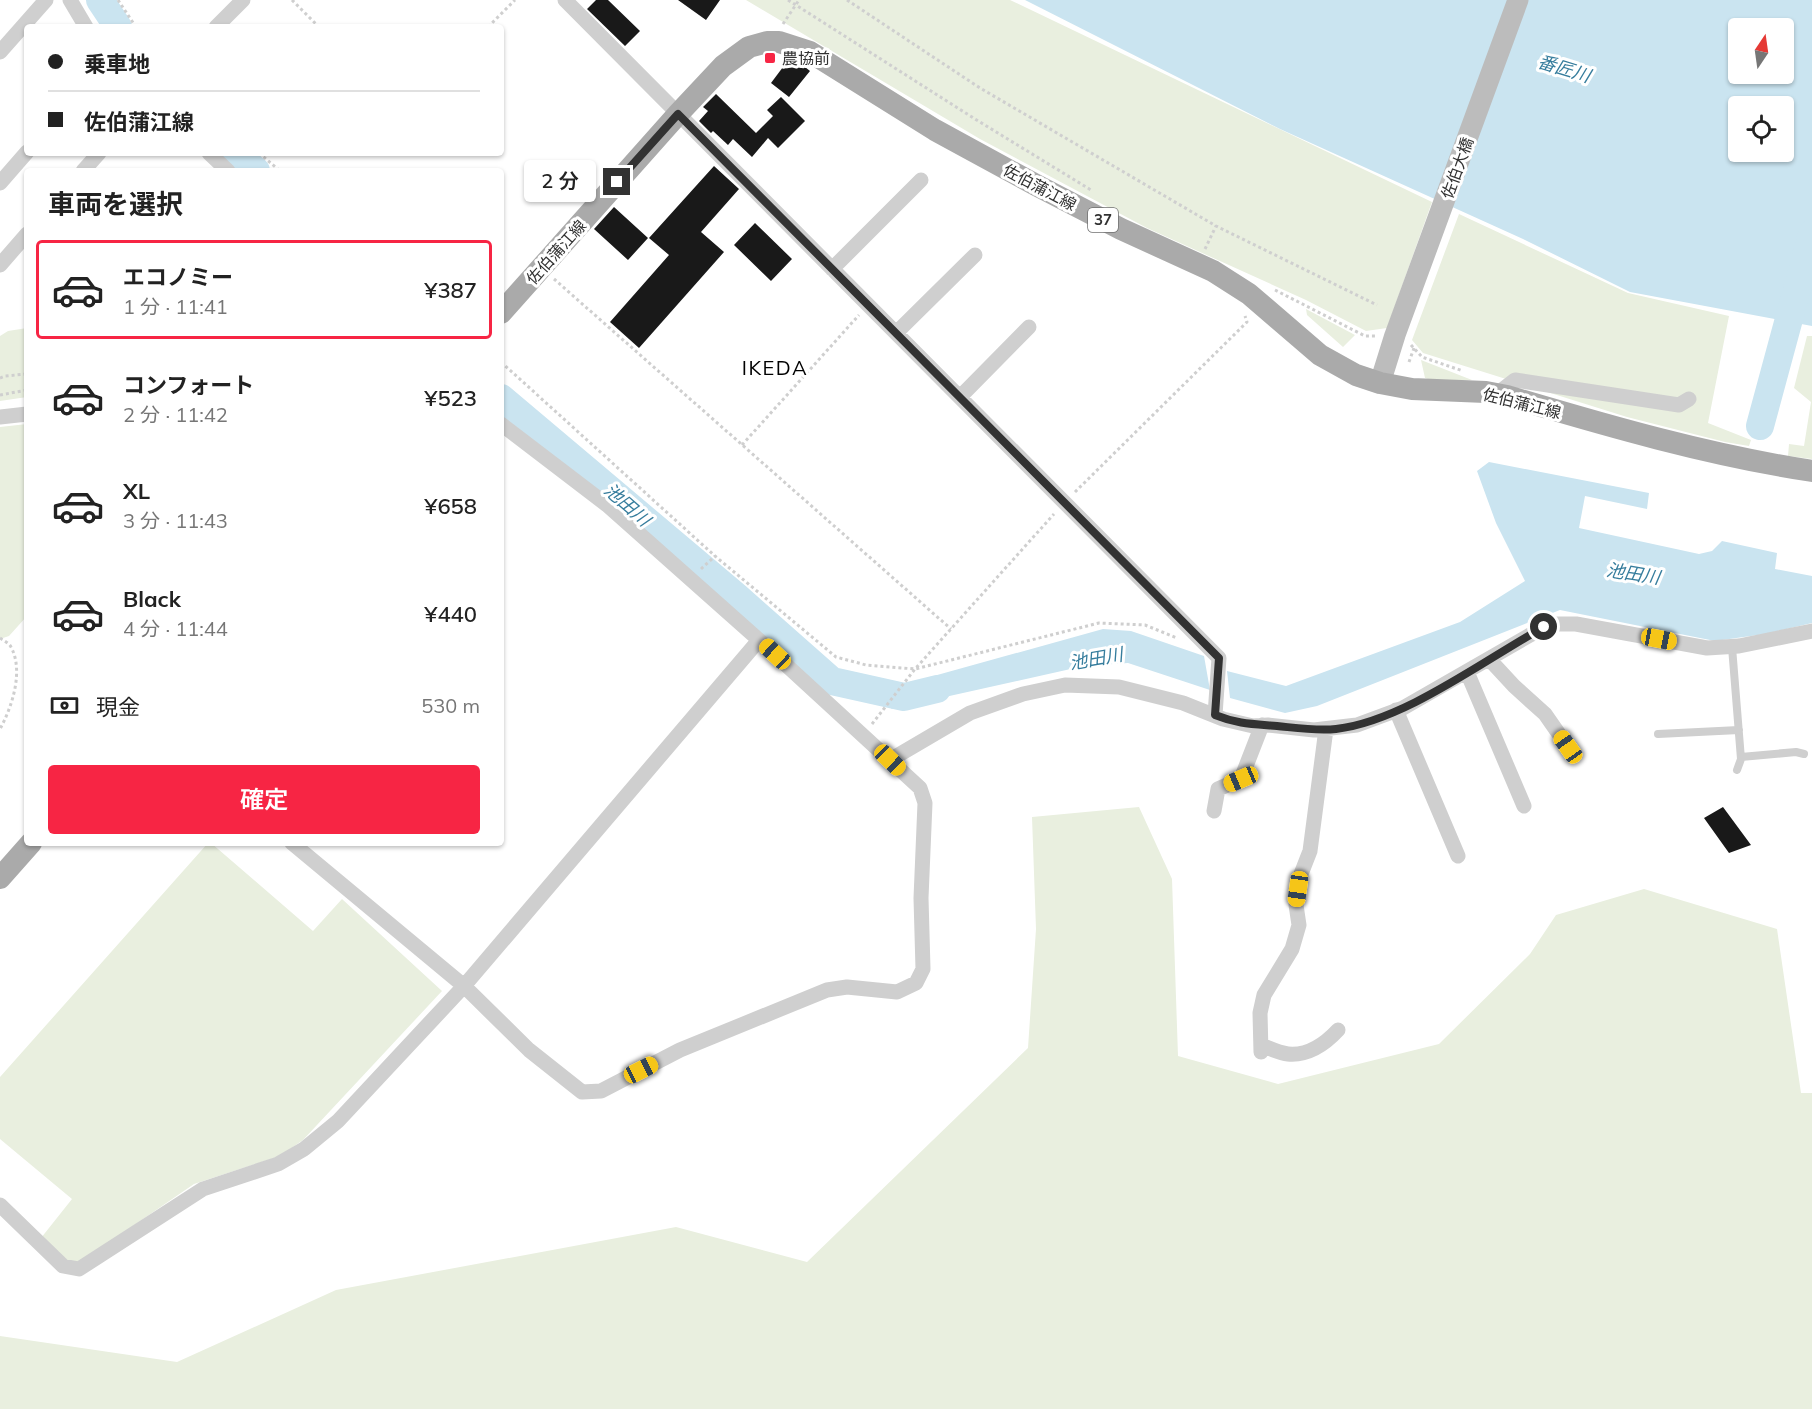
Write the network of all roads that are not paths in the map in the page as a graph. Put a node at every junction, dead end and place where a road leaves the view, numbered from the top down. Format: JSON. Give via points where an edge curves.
{"nodes":[{"id":1,"x":46,"y":0,"type":"edge"},
{"id":2,"x":70,"y":0,"type":"edge"},
{"id":3,"x":243,"y":0,"type":"edge"},
{"id":4,"x":565,"y":0,"type":"edge"},
{"id":5,"x":1518,"y":0,"type":"edge"},
{"id":6,"x":25,"y":24,"type":"edge"},
{"id":7,"x":84,"y":24,"type":"edge"},
{"id":8,"x":219,"y":24,"type":"edge"},
{"id":9,"x":24,"y":25,"type":"edge"},
{"id":10,"x":0,"y":52,"type":"edge"},
{"id":11,"x":678,"y":114,"type":"junction"},
{"id":12,"x":24,"y":155,"type":"edge"},
{"id":13,"x":96,"y":156,"type":"edge"},
{"id":14,"x":212,"y":156,"type":"edge"},
{"id":15,"x":86,"y":168,"type":"edge"},
{"id":16,"x":225,"y":168,"type":"edge"},
{"id":17,"x":921,"y":180,"type":"dead end"},
{"id":18,"x":0,"y":183,"type":"edge"},
{"id":19,"x":24,"y":237,"type":"edge"},
{"id":20,"x":975,"y":255,"type":"dead end"},
{"id":21,"x":0,"y":265,"type":"edge"},
{"id":22,"x":832,"y":269,"type":"junction"},
{"id":23,"x":504,"y":311,"type":"edge"},
{"id":24,"x":1029,"y":327,"type":"dead end"},
{"id":25,"x":896,"y":333,"type":"junction"},
{"id":26,"x":1380,"y":383,"type":"junction"},
{"id":27,"x":1497,"y":394,"type":"junction"},
{"id":28,"x":960,"y":397,"type":"junction"},
{"id":29,"x":1689,"y":399,"type":"dead end"},
{"id":30,"x":24,"y":414,"type":"edge"},
{"id":31,"x":0,"y":417,"type":"edge"},
{"id":32,"x":504,"y":426,"type":"edge"},
{"id":33,"x":1812,"y":471,"type":"edge"},
{"id":34,"x":1812,"y":632,"type":"edge"},
{"id":35,"x":759,"y":640,"type":"junction"},
{"id":36,"x":1732,"y":646,"type":"junction"},
{"id":37,"x":1489,"y":659,"type":"junction"},
{"id":38,"x":1467,"y":672,"type":"junction"},
{"id":39,"x":1396,"y":710,"type":"junction"},
{"id":40,"x":1215,"y":715,"type":"junction"},
{"id":41,"x":1262,"y":725,"type":"junction"},
{"id":42,"x":1326,"y":729,"type":"junction"},
{"id":43,"x":1739,"y":730,"type":"junction"},
{"id":44,"x":1658,"y":734,"type":"dead end"},
{"id":45,"x":1568,"y":747,"type":"dead end"},
{"id":46,"x":1804,"y":754,"type":"dead end"},
{"id":47,"x":1741,"y":757,"type":"junction"},
{"id":48,"x":890,"y":760,"type":"junction"},
{"id":49,"x":1737,"y":770,"type":"dead end"},
{"id":50,"x":1524,"y":806,"type":"dead end"},
{"id":51,"x":1214,"y":811,"type":"dead end"},
{"id":52,"x":28,"y":846,"type":"edge"},
{"id":53,"x":296,"y":846,"type":"edge"},
{"id":54,"x":1458,"y":856,"type":"dead end"},
{"id":55,"x":0,"y":878,"type":"edge"},
{"id":56,"x":464,"y":986,"type":"junction"},
{"id":57,"x":1338,"y":1030,"type":"dead end"},
{"id":58,"x":0,"y":1205,"type":"edge"}],
"edges":[{"from":1,"to":6,"type":"street"},
{"from":2,"to":7,"type":"street"},
{"from":3,"to":8,"type":"street"},
{"from":4,"to":11,"type":"street"},
{"from":5,"to":26,"type":"street","name":"佐伯大橋"},
{"from":9,"to":10,"type":"street"},
{"from":11,"to":22,"type":"street"},
{"from":11,"to":23,"type":"main road","name":"佐伯蒲江線","number":"37"},
{"from":11,"to":26,"type":"main road","name":"佐伯蒲江線","number":"37","via":[[723,66],[756,44],[778,42],[810,52],[986,159],[1121,229],[1213,271],[1249,294],[1320,355]]},
{"from":12,"to":18,"type":"street"},
{"from":13,"to":15,"type":"street"},
{"from":14,"to":16,"type":"street"},
{"from":17,"to":22,"type":"street"},
{"from":19,"to":21,"type":"street"},
{"from":20,"to":25,"type":"street"},
{"from":22,"to":25,"type":"street"},
{"from":24,"to":28,"type":"street"},
{"from":25,"to":28,"type":"street"},
{"from":26,"to":27,"type":"main road","name":"佐伯蒲江線","number":"37","via":[[1420,390]]},
{"from":27,"to":29,"type":"street","via":[[1515,380],[1679,405]]},
{"from":27,"to":33,"type":"main road","name":"佐伯蒲江線","number":"37","via":[[1647,437]]},
{"from":28,"to":40,"type":"street","via":[[1219,658]]},
{"from":30,"to":31,"type":"street"},
{"from":32,"to":35,"type":"street","via":[[607,505]]},
{"from":34,"to":36,"type":"street"},
{"from":35,"to":48,"type":"street"},
{"from":35,"to":56,"type":"street"},
{"from":36,"to":37,"type":"street","via":[[1707,648],[1558,624],[1544,627]]},
{"from":36,"to":43,"type":"lane"},
{"from":37,"to":38,"type":"street"},
{"from":37,"to":45,"type":"street","via":[[1545,714]]},
{"from":38,"to":39,"type":"street"},
{"from":38,"to":50,"type":"street"},
{"from":39,"to":42,"type":"street","via":[[1357,725]]},
{"from":39,"to":54,"type":"street"},
{"from":40,"to":41,"type":"street","via":[[1252,726]]},
{"from":40,"to":48,"type":"street","via":[[1119,687],[1065,685],[1023,694],[970,713]]},
{"from":41,"to":42,"type":"street"},
{"from":41,"to":51,"type":"street","via":[[1241,779],[1218,789]]},
{"from":42,"to":57,"type":"street","via":[[1310,851],[1296,905],[1299,925],[1292,949],[1264,995],[1261,1048],[1288,1054],[1311,1051]]},
{"from":43,"to":44,"type":"lane"},
{"from":43,"to":47,"type":"lane"},
{"from":46,"to":47,"type":"lane"},
{"from":47,"to":49,"type":"lane"},
{"from":48,"to":56,"type":"street","via":[[920,788],[925,803],[923,969],[916,983],[897,992],[847,987],[827,990],[680,1050],[601,1091],[582,1092],[530,1050]]},
{"from":52,"to":55,"type":"main road"},
{"from":53,"to":56,"type":"street"},
{"from":56,"to":58,"type":"street","via":[[338,1121],[304,1149],[278,1164],[202,1189],[79,1269],[63,1266]]}]}
